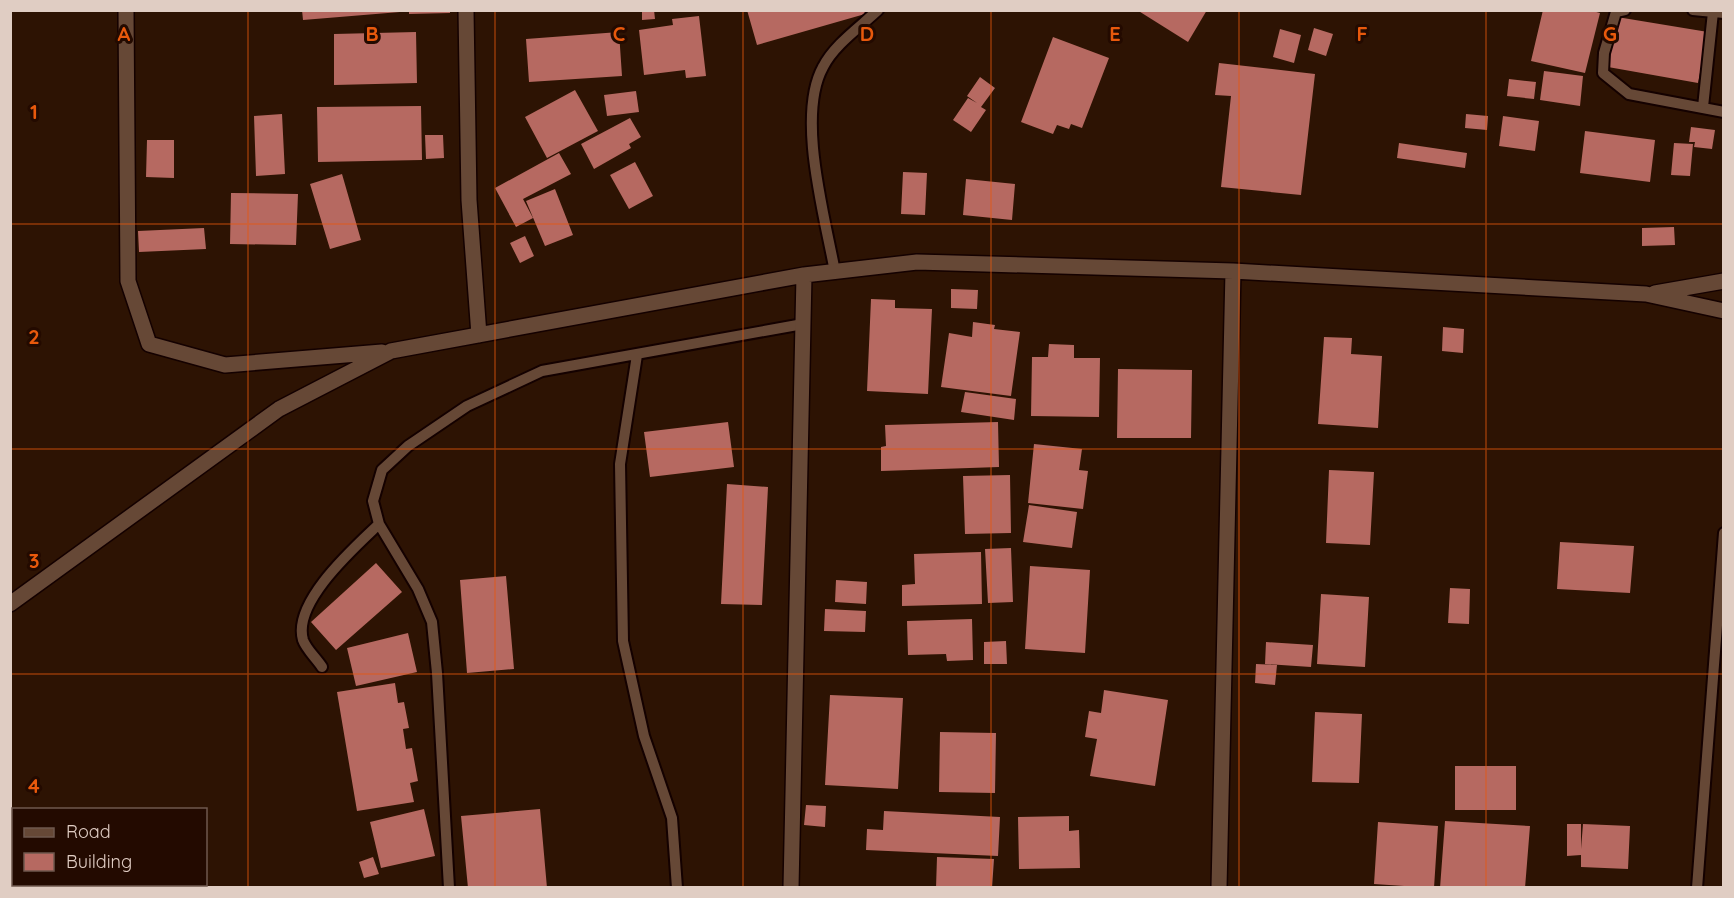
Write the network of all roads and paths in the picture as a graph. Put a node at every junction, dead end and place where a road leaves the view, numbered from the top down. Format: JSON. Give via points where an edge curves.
{"nodes":[{"id":1,"x":126,"y":10,"type":"edge"},
{"id":2,"x":466,"y":10,"type":"edge"},
{"id":3,"x":878,"y":10,"type":"edge"},
{"id":4,"x":1625,"y":10,"type":"edge"},
{"id":5,"x":1693,"y":10,"type":"edge"},
{"id":6,"x":1718,"y":13,"type":"edge"},
{"id":7,"x":1703,"y":107,"type":"junction"},
{"id":8,"x":1724,"y":112,"type":"edge"},
{"id":9,"x":835,"y":272,"type":"junction"},
{"id":10,"x":1233,"y":272,"type":"junction"},
{"id":11,"x":804,"y":275,"type":"junction"},
{"id":12,"x":1724,"y":282,"type":"edge"},
{"id":13,"x":1646,"y":294,"type":"junction"},
{"id":14,"x":1724,"y":311,"type":"edge"},
{"id":15,"x":803,"y":324,"type":"junction"},
{"id":16,"x":479,"y":335,"type":"junction"},
{"id":17,"x":391,"y":351,"type":"junction"},
{"id":18,"x":637,"y":355,"type":"junction"},
{"id":19,"x":379,"y":524,"type":"junction"},
{"id":20,"x":1724,"y":533,"type":"edge"},
{"id":21,"x":10,"y":604,"type":"edge"},
{"id":22,"x":322,"y":667,"type":"dead end"},
{"id":23,"x":448,"y":888,"type":"edge"},
{"id":24,"x":677,"y":888,"type":"edge"},
{"id":25,"x":791,"y":888,"type":"edge"},
{"id":26,"x":1219,"y":888,"type":"edge"},
{"id":27,"x":1697,"y":888,"type":"edge"}],
"edges":[{"from":1,"to":17,"type":"street","via":[[128,281],[149,344],[225,365]]},
{"from":2,"to":16,"type":"street","via":[[469,200]]},
{"from":3,"to":9,"type":"lane","via":[[823,65],[813,90],[811,133]]},
{"from":4,"to":7,"type":"lane","via":[[1616,12],[1604,53],[1604,73],[1629,94]]},
{"from":5,"to":6,"type":"lane"},
{"from":6,"to":7,"type":"lane"},
{"from":7,"to":8,"type":"lane"},
{"from":9,"to":10,"type":"street","via":[[916,262]]},
{"from":9,"to":11,"type":"street"},
{"from":10,"to":13,"type":"street"},
{"from":10,"to":26,"type":"street"},
{"from":11,"to":15,"type":"street"},
{"from":11,"to":16,"type":"street"},
{"from":12,"to":13,"type":"street"},
{"from":13,"to":14,"type":"street"},
{"from":15,"to":18,"type":"lane"},
{"from":15,"to":25,"type":"street"},
{"from":16,"to":17,"type":"street"},
{"from":17,"to":21,"type":"street","via":[[279,409]]},
{"from":18,"to":19,"type":"lane","via":[[542,371],[467,405],[408,446],[382,470],[373,501]]},
{"from":18,"to":24,"type":"lane","via":[[620,464],[623,641],[644,736],[672,818]]},
{"from":19,"to":22,"type":"lane","via":[[330,572],[305,615],[303,640]]},
{"from":19,"to":23,"type":"lane","via":[[418,589],[432,622]]},
{"from":20,"to":27,"type":"lane"}]}
